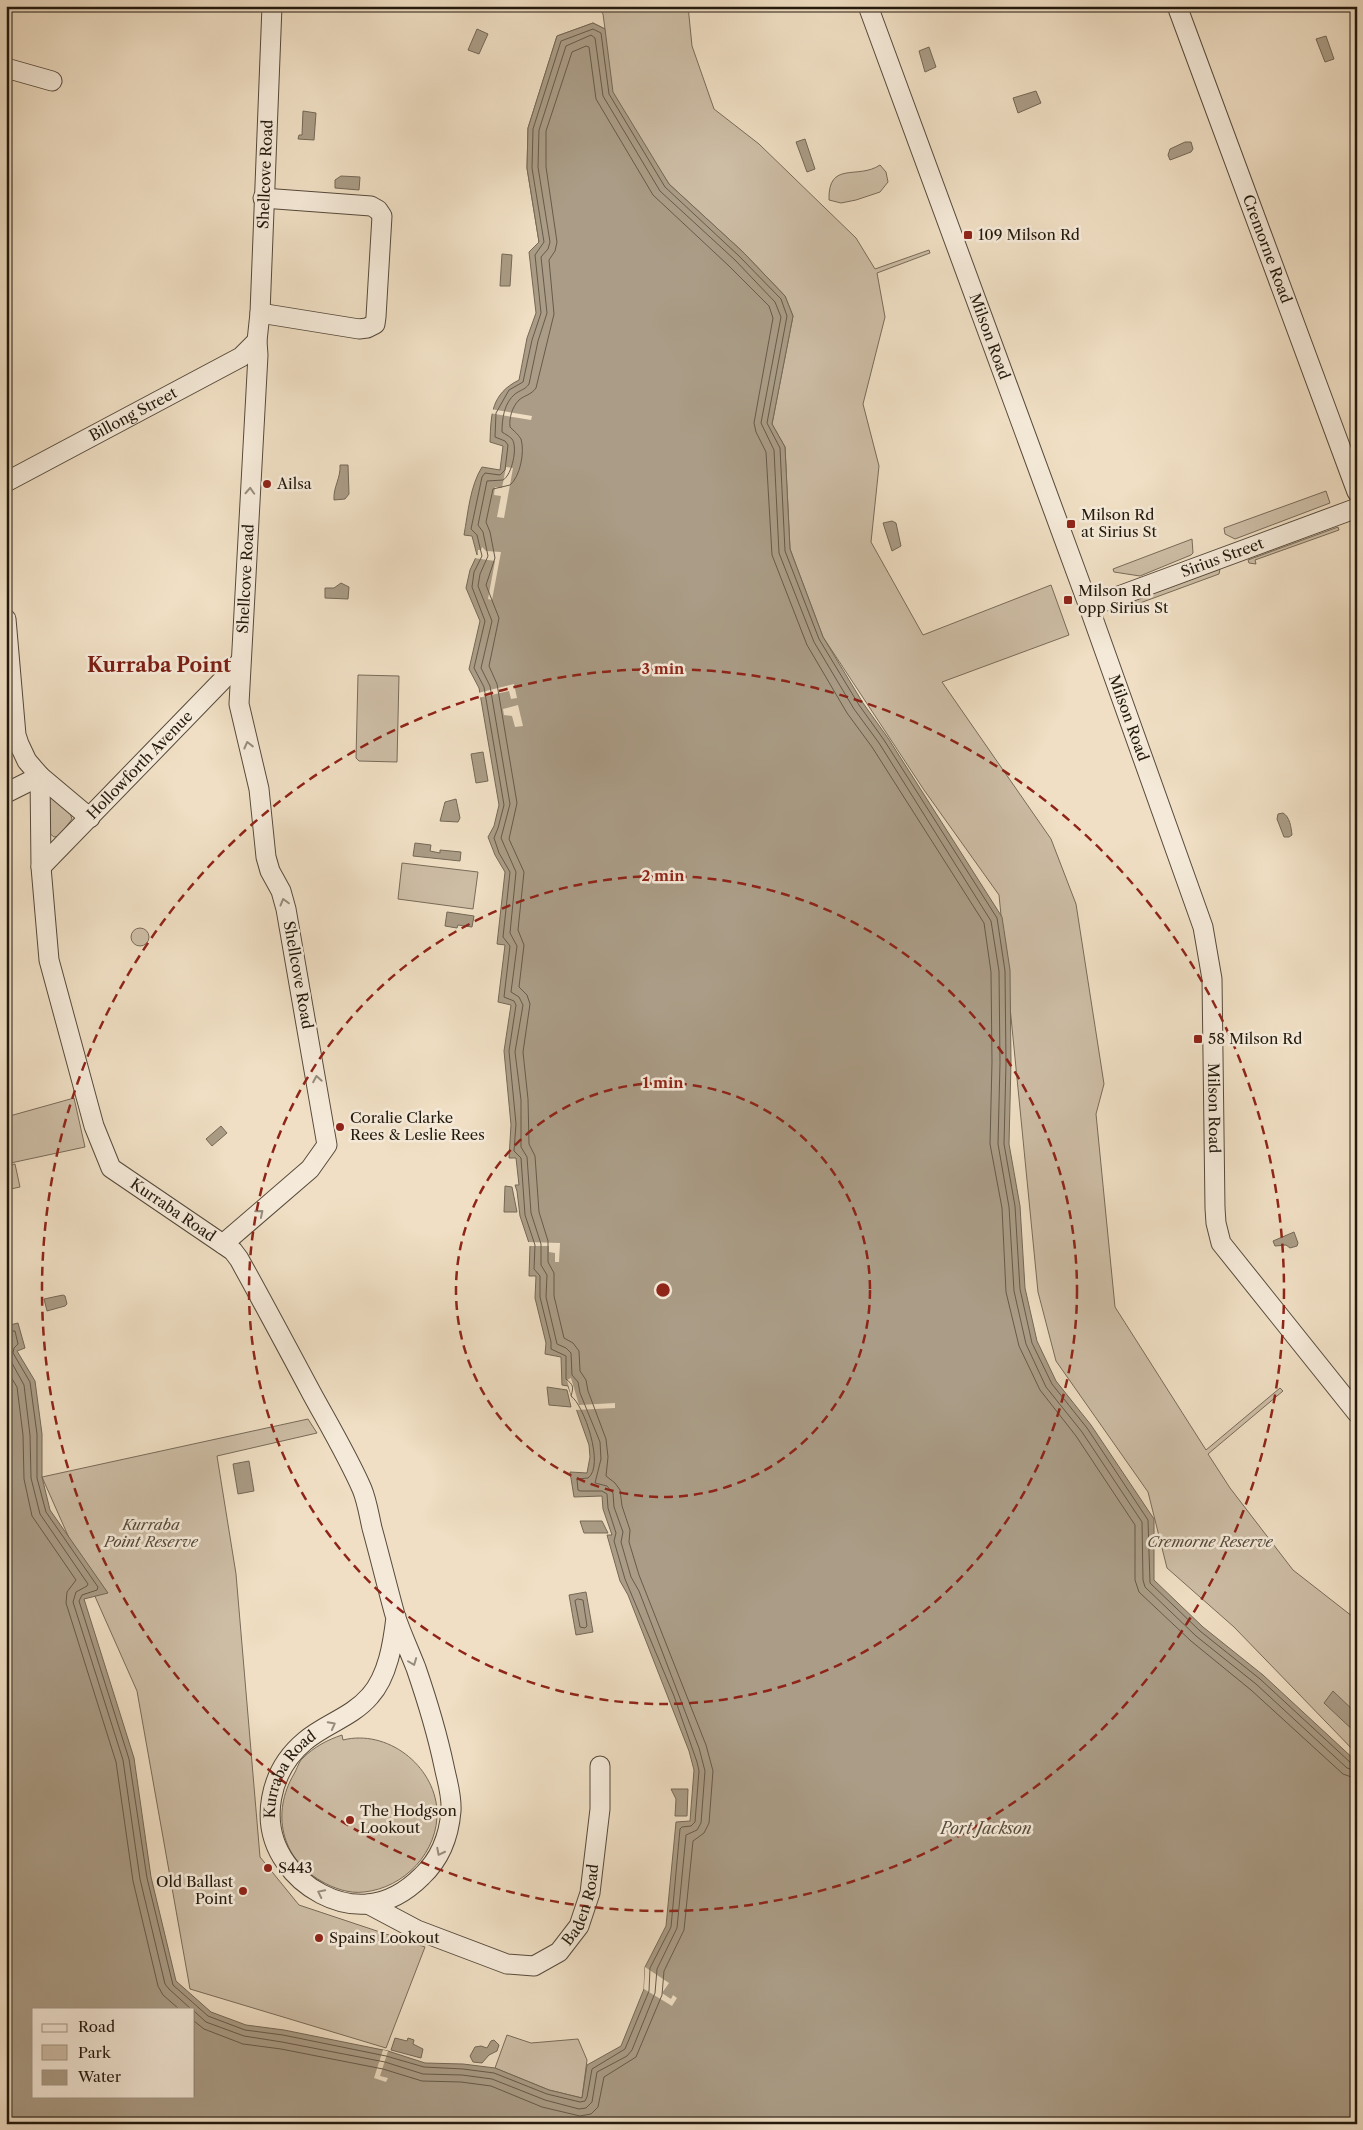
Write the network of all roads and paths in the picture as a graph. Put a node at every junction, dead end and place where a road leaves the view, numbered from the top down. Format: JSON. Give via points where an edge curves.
{"nodes":[{"id":1,"x":272,"y":6,"type":"edge"},
{"id":2,"x":868,"y":6,"type":"edge"},
{"id":3,"x":1177,"y":6,"type":"edge"},
{"id":4,"x":6,"y":68,"type":"edge"},
{"id":5,"x":52,"y":81,"type":"dead end"},
{"id":6,"x":263,"y":198,"type":"junction"},
{"id":7,"x":260,"y":313,"type":"junction"},
{"id":8,"x":257,"y":341,"type":"junction"},
{"id":9,"x":6,"y":482,"type":"edge"},
{"id":10,"x":1357,"y":492,"type":"edge"},
{"id":11,"x":1357,"y":508,"type":"edge"},
{"id":12,"x":1088,"y":607,"type":"junction"},
{"id":13,"x":6,"y":619,"type":"edge"},
{"id":14,"x":240,"y":662,"type":"junction"},
{"id":15,"x":40,"y":776,"type":"junction"},
{"id":16,"x":6,"y":793,"type":"edge"},
{"id":17,"x":90,"y":818,"type":"junction"},
{"id":18,"x":41,"y":867,"type":"junction"},
{"id":19,"x":223,"y":1244,"type":"junction"},
{"id":20,"x":1357,"y":1413,"type":"edge"},
{"id":21,"x":396,"y":1617,"type":"junction"},
{"id":22,"x":600,"y":1766,"type":"dead end"},
{"id":23,"x":368,"y":1904,"type":"junction"}],
"edges":[{"from":1,"to":6,"type":"street","name":"Shellcove Road"},
{"from":2,"to":12,"type":"street","name":"Milson Road"},
{"from":3,"to":10,"type":"street","name":"Cremorne Road"},
{"from":4,"to":5,"type":"street"},
{"from":6,"to":7,"type":"street","name":"Shellcove Road"},
{"from":6,"to":7,"type":"street","via":[[371,206],[382,216],[374,324],[359,329]]},
{"from":7,"to":8,"type":"street","name":"Shellcove Road"},
{"from":8,"to":9,"type":"street","name":"Billong Street","via":[[241,357]]},
{"from":14,"to":8,"type":"street","name":"Shellcove Road","one_way":true},
{"from":11,"to":12,"type":"street","name":"Sirius Street"},
{"from":12,"to":20,"type":"street","name":"Milson Road","via":[[1206,938],[1212,978],[1215,1208],[1221,1243]]},
{"from":13,"to":15,"type":"street","via":[[16,735],[27,761]]},
{"from":14,"to":17,"type":"street","name":"Hollowforth Avenue"},
{"from":19,"to":14,"type":"street","name":"Shellcove Road","one_way":true,"via":[[310,1169],[327,1145],[286,908],[266,857],[259,789],[240,714]]},
{"from":15,"to":16,"type":"street"},
{"from":15,"to":17,"type":"street"},
{"from":15,"to":18,"type":"street","name":"Kurraba Road"},
{"from":17,"to":18,"type":"street","name":"Hollowforth Avenue"},
{"from":18,"to":19,"type":"street","name":"Kurraba Road","via":[[49,960],[94,1126],[112,1168]]},
{"from":19,"to":21,"type":"street","name":"Kurraba Road","via":[[239,1260],[363,1492]]},
{"from":21,"to":23,"type":"street","name":"Kurraba Road","one_way":true,"via":[[433,1722],[450,1792],[449,1829],[442,1851],[431,1867],[404,1892]]},
{"from":23,"to":21,"type":"street","name":"Kurraba Road","one_way":true,"via":[[352,1904],[326,1896],[293,1873],[282,1858],[270,1827],[271,1797],[274,1783],[293,1752],[307,1739],[350,1714],[375,1690],[390,1650]]},
{"from":22,"to":23,"type":"street","name":"Baden Road","via":[[600,1809],[590,1893],[579,1926],[559,1952],[534,1966],[507,1964],[417,1930]]}]}
